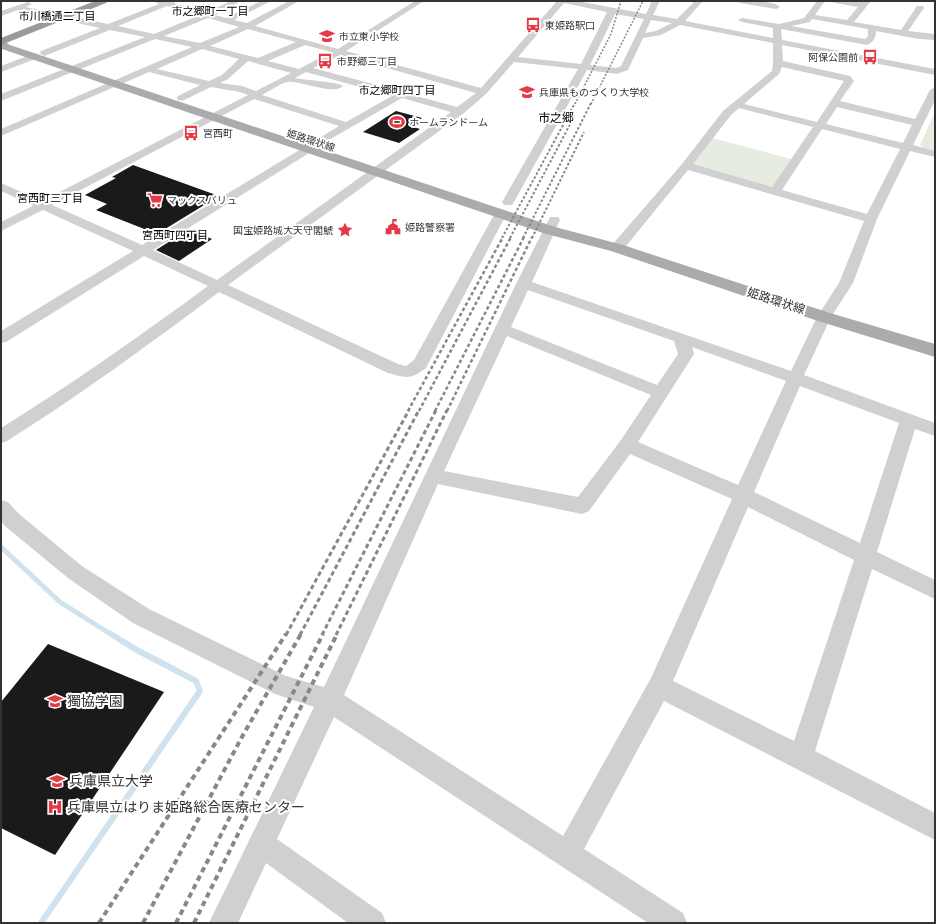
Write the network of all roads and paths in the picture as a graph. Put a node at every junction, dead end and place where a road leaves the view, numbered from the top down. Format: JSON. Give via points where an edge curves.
{"nodes":[{"id":1,"x":37,"y":1,"type":"edge"},
{"id":2,"x":103,"y":1,"type":"edge"},
{"id":3,"x":157,"y":1,"type":"edge"},
{"id":4,"x":237,"y":1,"type":"edge"},
{"id":5,"x":267,"y":1,"type":"edge"},
{"id":6,"x":295,"y":1,"type":"edge"},
{"id":7,"x":420,"y":1,"type":"edge"},
{"id":8,"x":561,"y":1,"type":"edge"},
{"id":9,"x":566,"y":1,"type":"edge"},
{"id":10,"x":656,"y":1,"type":"edge"},
{"id":11,"x":699,"y":1,"type":"edge"},
{"id":12,"x":740,"y":1,"type":"edge"},
{"id":13,"x":821,"y":1,"type":"edge"},
{"id":14,"x":835,"y":1,"type":"edge"},
{"id":15,"x":171,"y":2,"type":"edge"},
{"id":16,"x":866,"y":3,"type":"edge"},
{"id":17,"x":198,"y":4,"type":"dead end"},
{"id":18,"x":922,"y":4,"type":"edge"},
{"id":19,"x":18,"y":8,"type":"junction"},
{"id":20,"x":187,"y":9,"type":"junction"},
{"id":21,"x":814,"y":9,"type":"junction"},
{"id":22,"x":612,"y":11,"type":"junction"},
{"id":23,"x":772,"y":13,"type":"edge"},
{"id":24,"x":1,"y":14,"type":"edge"},
{"id":25,"x":208,"y":15,"type":"junction"},
{"id":26,"x":809,"y":16,"type":"junction"},
{"id":27,"x":648,"y":17,"type":"junction"},
{"id":28,"x":61,"y":18,"type":"junction"},
{"id":29,"x":228,"y":20,"type":"junction"},
{"id":30,"x":742,"y":20,"type":"dead end"},
{"id":31,"x":852,"y":20,"type":"junction"},
{"id":32,"x":678,"y":22,"type":"junction"},
{"id":33,"x":248,"y":26,"type":"junction"},
{"id":34,"x":777,"y":27,"type":"junction"},
{"id":35,"x":872,"y":27,"type":"junction"},
{"id":36,"x":107,"y":28,"type":"junction"},
{"id":37,"x":903,"y":33,"type":"junction"},
{"id":38,"x":640,"y":36,"type":"junction"},
{"id":39,"x":935,"y":36,"type":"edge"},
{"id":40,"x":153,"y":37,"type":"junction"},
{"id":41,"x":304,"y":42,"type":"junction"},
{"id":42,"x":778,"y":42,"type":"junction"},
{"id":43,"x":1,"y":43,"type":"edge"},
{"id":44,"x":200,"y":46,"type":"junction"},
{"id":45,"x":340,"y":52,"type":"junction"},
{"id":46,"x":40,"y":54,"type":"junction"},
{"id":47,"x":246,"y":57,"type":"junction"},
{"id":48,"x":512,"y":59,"type":"junction"},
{"id":49,"x":260,"y":61,"type":"junction"},
{"id":50,"x":778,"y":63,"type":"junction"},
{"id":51,"x":78,"y":68,"type":"junction"},
{"id":52,"x":584,"y":68,"type":"junction"},
{"id":53,"x":1,"y":69,"type":"edge"},
{"id":54,"x":146,"y":69,"type":"junction"},
{"id":55,"x":303,"y":71,"type":"junction"},
{"id":56,"x":935,"y":72,"type":"edge"},
{"id":57,"x":427,"y":76,"type":"junction"},
{"id":58,"x":287,"y":79,"type":"junction"},
{"id":59,"x":119,"y":81,"type":"junction"},
{"id":60,"x":352,"y":81,"type":"junction"},
{"id":61,"x":207,"y":84,"type":"junction"},
{"id":62,"x":935,"y":90,"type":"edge"},
{"id":63,"x":483,"y":92,"type":"junction"},
{"id":64,"x":256,"y":95,"type":"junction"},
{"id":65,"x":400,"y":95,"type":"junction"},
{"id":66,"x":1,"y":98,"type":"edge"},
{"id":67,"x":182,"y":98,"type":"junction"},
{"id":68,"x":834,"y":103,"type":"junction"},
{"id":69,"x":737,"y":105,"type":"junction"},
{"id":70,"x":460,"y":111,"type":"junction"},
{"id":71,"x":220,"y":114,"type":"junction"},
{"id":72,"x":918,"y":123,"type":"junction"},
{"id":73,"x":348,"y":126,"type":"junction"},
{"id":74,"x":818,"y":126,"type":"junction"},
{"id":75,"x":1,"y":133,"type":"edge"},
{"id":76,"x":315,"y":145,"type":"junction"},
{"id":77,"x":906,"y":147,"type":"junction"},
{"id":78,"x":935,"y":154,"type":"edge"},
{"id":79,"x":686,"y":166,"type":"junction"},
{"id":80,"x":380,"y":168,"type":"junction"},
{"id":81,"x":1,"y":187,"type":"edge"},
{"id":82,"x":775,"y":191,"type":"junction"},
{"id":83,"x":479,"y":193,"type":"dead end"},
{"id":84,"x":493,"y":197,"type":"dead end"},
{"id":85,"x":42,"y":206,"type":"junction"},
{"id":86,"x":505,"y":207,"type":"junction"},
{"id":87,"x":871,"y":219,"type":"junction"},
{"id":88,"x":551,"y":225,"type":"junction"},
{"id":89,"x":1,"y":227,"type":"edge"},
{"id":90,"x":617,"y":248,"type":"junction"},
{"id":91,"x":142,"y":250,"type":"junction"},
{"id":92,"x":523,"y":284,"type":"junction"},
{"id":93,"x":219,"y":286,"type":"junction"},
{"id":94,"x":824,"y":317,"type":"junction"},
{"id":95,"x":502,"y":329,"type":"junction"},
{"id":96,"x":1,"y":338,"type":"edge"},
{"id":97,"x":681,"y":338,"type":"junction"},
{"id":98,"x":935,"y":351,"type":"edge"},
{"id":99,"x":795,"y":378,"type":"junction"},
{"id":100,"x":662,"y":393,"type":"junction"},
{"id":101,"x":909,"y":420,"type":"junction"},
{"id":102,"x":935,"y":430,"type":"edge"},
{"id":103,"x":1,"y":436,"type":"edge"},
{"id":104,"x":627,"y":445,"type":"junction"},
{"id":105,"x":433,"y":476,"type":"junction"},
{"id":106,"x":744,"y":496,"type":"junction"},
{"id":107,"x":1,"y":508,"type":"edge"},
{"id":108,"x":864,"y":556,"type":"junction"},
{"id":109,"x":935,"y":590,"type":"edge"},
{"id":110,"x":660,"y":686,"type":"junction"},
{"id":111,"x":330,"y":700,"type":"junction"},
{"id":112,"x":801,"y":757,"type":"junction"},
{"id":113,"x":935,"y":828,"type":"edge"},
{"id":114,"x":261,"y":843,"type":"junction"},
{"id":115,"x":567,"y":854,"type":"junction"},
{"id":116,"x":223,"y":923,"type":"edge"},
{"id":117,"x":372,"y":923,"type":"edge"},
{"id":118,"x":674,"y":923,"type":"edge"}],
"edges":[{"from":1,"to":19,"type":"street"},
{"from":2,"to":28,"type":"highway"},
{"from":3,"to":15,"type":"street"},
{"from":4,"to":25,"type":"street"},
{"from":5,"to":29,"type":"street"},
{"from":6,"to":33,"type":"street"},
{"from":7,"to":45,"type":"street"},
{"from":8,"to":48,"type":"street"},
{"from":9,"to":22,"type":"street"},
{"from":10,"to":27,"type":"street"},
{"from":11,"to":32,"type":"street"},
{"from":12,"to":23,"type":"street"},
{"from":13,"to":21,"type":"street"},
{"from":14,"to":16,"type":"street"},
{"from":15,"to":20,"type":"street"},
{"from":15,"to":36,"type":"street"},
{"from":16,"to":31,"type":"street"},
{"from":17,"to":20,"type":"street"},
{"from":18,"to":37,"type":"street"},
{"from":19,"to":24,"type":"street"},
{"from":19,"to":28,"type":"street"},
{"from":20,"to":25,"type":"street"},
{"from":21,"to":26,"type":"street"},
{"from":21,"to":31,"type":"street"},
{"from":22,"to":27,"type":"street"},
{"from":22,"to":52,"type":"street"},
{"from":23,"to":30,"type":"street"},
{"from":23,"to":34,"type":"street"},
{"from":25,"to":29,"type":"street"},
{"from":25,"to":40,"type":"street"},
{"from":26,"to":31,"type":"street"},
{"from":26,"to":34,"type":"street","via":[[807,20]]},
{"from":27,"to":32,"type":"street"},
{"from":27,"to":38,"type":"street"},
{"from":28,"to":36,"type":"street"},
{"from":28,"to":43,"type":"highway"},
{"from":29,"to":33,"type":"street"},
{"from":31,"to":35,"type":"street"},
{"from":32,"to":38,"type":"street","via":[[660,34]]},
{"from":32,"to":42,"type":"street"},
{"from":33,"to":41,"type":"street"},
{"from":33,"to":44,"type":"street"},
{"from":34,"to":35,"type":"street","via":[[867,42],[872,36]]},
{"from":34,"to":42,"type":"street"},
{"from":35,"to":37,"type":"street"},
{"from":36,"to":40,"type":"street"},
{"from":36,"to":46,"type":"street"},
{"from":37,"to":39,"type":"street"},
{"from":38,"to":52,"type":"street","via":[[625,68],[617,71]]},
{"from":40,"to":44,"type":"street"},
{"from":40,"to":51,"type":"street"},
{"from":41,"to":45,"type":"street"},
{"from":41,"to":49,"type":"street"},
{"from":42,"to":50,"type":"street"},
{"from":42,"to":56,"type":"street"},
{"from":43,"to":46,"type":"main road","name":"姫路環状線","via":[[6,47]]},
{"from":44,"to":47,"type":"street"},
{"from":44,"to":54,"type":"street"},
{"from":45,"to":55,"type":"street"},
{"from":45,"to":57,"type":"street"},
{"from":46,"to":51,"type":"main road","name":"姫路環状線"},
{"from":46,"to":53,"type":"street"},
{"from":47,"to":49,"type":"street"},
{"from":47,"to":61,"type":"street","via":[[225,77]]},
{"from":48,"to":52,"type":"street"},
{"from":48,"to":63,"type":"street"},
{"from":49,"to":55,"type":"street"},
{"from":50,"to":68,"type":"street","via":[[847,78],[848,81]]},
{"from":50,"to":69,"type":"street","via":[[776,72]]},
{"from":51,"to":59,"type":"main road","name":"姫路環状線"},
{"from":51,"to":66,"type":"street"},
{"from":52,"to":86,"type":"street"},
{"from":54,"to":59,"type":"street"},
{"from":54,"to":61,"type":"street"},
{"from":55,"to":58,"type":"street"},
{"from":55,"to":60,"type":"street"},
{"from":57,"to":63,"type":"street"},
{"from":57,"to":65,"type":"street"},
{"from":58,"to":60,"type":"street","via":[[339,86]]},
{"from":58,"to":64,"type":"street"},
{"from":59,"to":67,"type":"main road","name":"姫路環状線"},
{"from":59,"to":71,"type":"main road","name":"姫路環状線"},
{"from":59,"to":75,"type":"street"},
{"from":60,"to":65,"type":"street"},
{"from":61,"to":64,"type":"street","via":[[242,89]]},
{"from":61,"to":67,"type":"street"},
{"from":62,"to":72,"type":"street"},
{"from":63,"to":70,"type":"street"},
{"from":64,"to":71,"type":"street"},
{"from":64,"to":73,"type":"street"},
{"from":65,"to":70,"type":"street"},
{"from":65,"to":73,"type":"street"},
{"from":67,"to":71,"type":"main road","name":"姫路環状線"},
{"from":68,"to":72,"type":"street"},
{"from":68,"to":74,"type":"street"},
{"from":69,"to":74,"type":"street"},
{"from":69,"to":79,"type":"street","via":[[727,113]]},
{"from":70,"to":80,"type":"street"},
{"from":71,"to":76,"type":"main road","name":"姫路環状線"},
{"from":71,"to":85,"type":"street"},
{"from":72,"to":77,"type":"street"},
{"from":73,"to":76,"type":"street"},
{"from":74,"to":77,"type":"street"},
{"from":74,"to":82,"type":"street"},
{"from":76,"to":80,"type":"main road","name":"姫路環状線"},
{"from":76,"to":91,"type":"street"},
{"from":77,"to":78,"type":"street"},
{"from":77,"to":87,"type":"street"},
{"from":79,"to":82,"type":"street"},
{"from":79,"to":90,"type":"street"},
{"from":80,"to":83,"type":"main road","name":"姫路環状線"},
{"from":80,"to":86,"type":"main road","name":"姫路環状線"},
{"from":80,"to":93,"type":"street"},
{"from":81,"to":85,"type":"street"},
{"from":82,"to":87,"type":"street"},
{"from":84,"to":86,"type":"main road","name":"姫路環状線"},
{"from":85,"to":89,"type":"street"},
{"from":85,"to":91,"type":"street"},
{"from":86,"to":88,"type":"main road","name":"姫路環状線"},
{"from":86,"to":93,"type":"street","via":[[420,364],[409,372],[394,369]]},
{"from":87,"to":94,"type":"street","via":[[846,284]]},
{"from":88,"to":90,"type":"main road","name":"姫路環状線"},
{"from":88,"to":92,"type":"street"},
{"from":90,"to":94,"type":"main road","name":"姫路環状線"},
{"from":91,"to":93,"type":"street"},
{"from":91,"to":96,"type":"street"},
{"from":92,"to":95,"type":"street"},
{"from":92,"to":97,"type":"street"},
{"from":93,"to":103,"type":"street","via":[[126,353]]},
{"from":94,"to":98,"type":"main road","name":"姫路環状線"},
{"from":94,"to":99,"type":"street"},
{"from":95,"to":100,"type":"street"},
{"from":95,"to":105,"type":"street"},
{"from":97,"to":99,"type":"street"},
{"from":97,"to":100,"type":"street","via":[[686,354]]},
{"from":99,"to":101,"type":"street"},
{"from":99,"to":106,"type":"street"},
{"from":100,"to":104,"type":"street"},
{"from":101,"to":102,"type":"street"},
{"from":101,"to":108,"type":"street"},
{"from":104,"to":105,"type":"street","via":[[582,506]]},
{"from":104,"to":106,"type":"street"},
{"from":105,"to":111,"type":"street"},
{"from":106,"to":108,"type":"street"},
{"from":106,"to":110,"type":"street"},
{"from":107,"to":111,"type":"street","via":[[75,572],[141,616],[283,686]]},
{"from":108,"to":109,"type":"street"},
{"from":108,"to":112,"type":"street"},
{"from":110,"to":112,"type":"street"},
{"from":110,"to":115,"type":"street"},
{"from":111,"to":114,"type":"street"},
{"from":111,"to":115,"type":"street"},
{"from":112,"to":113,"type":"street"},
{"from":114,"to":116,"type":"street"},
{"from":114,"to":117,"type":"street"},
{"from":115,"to":118,"type":"street"}]}
